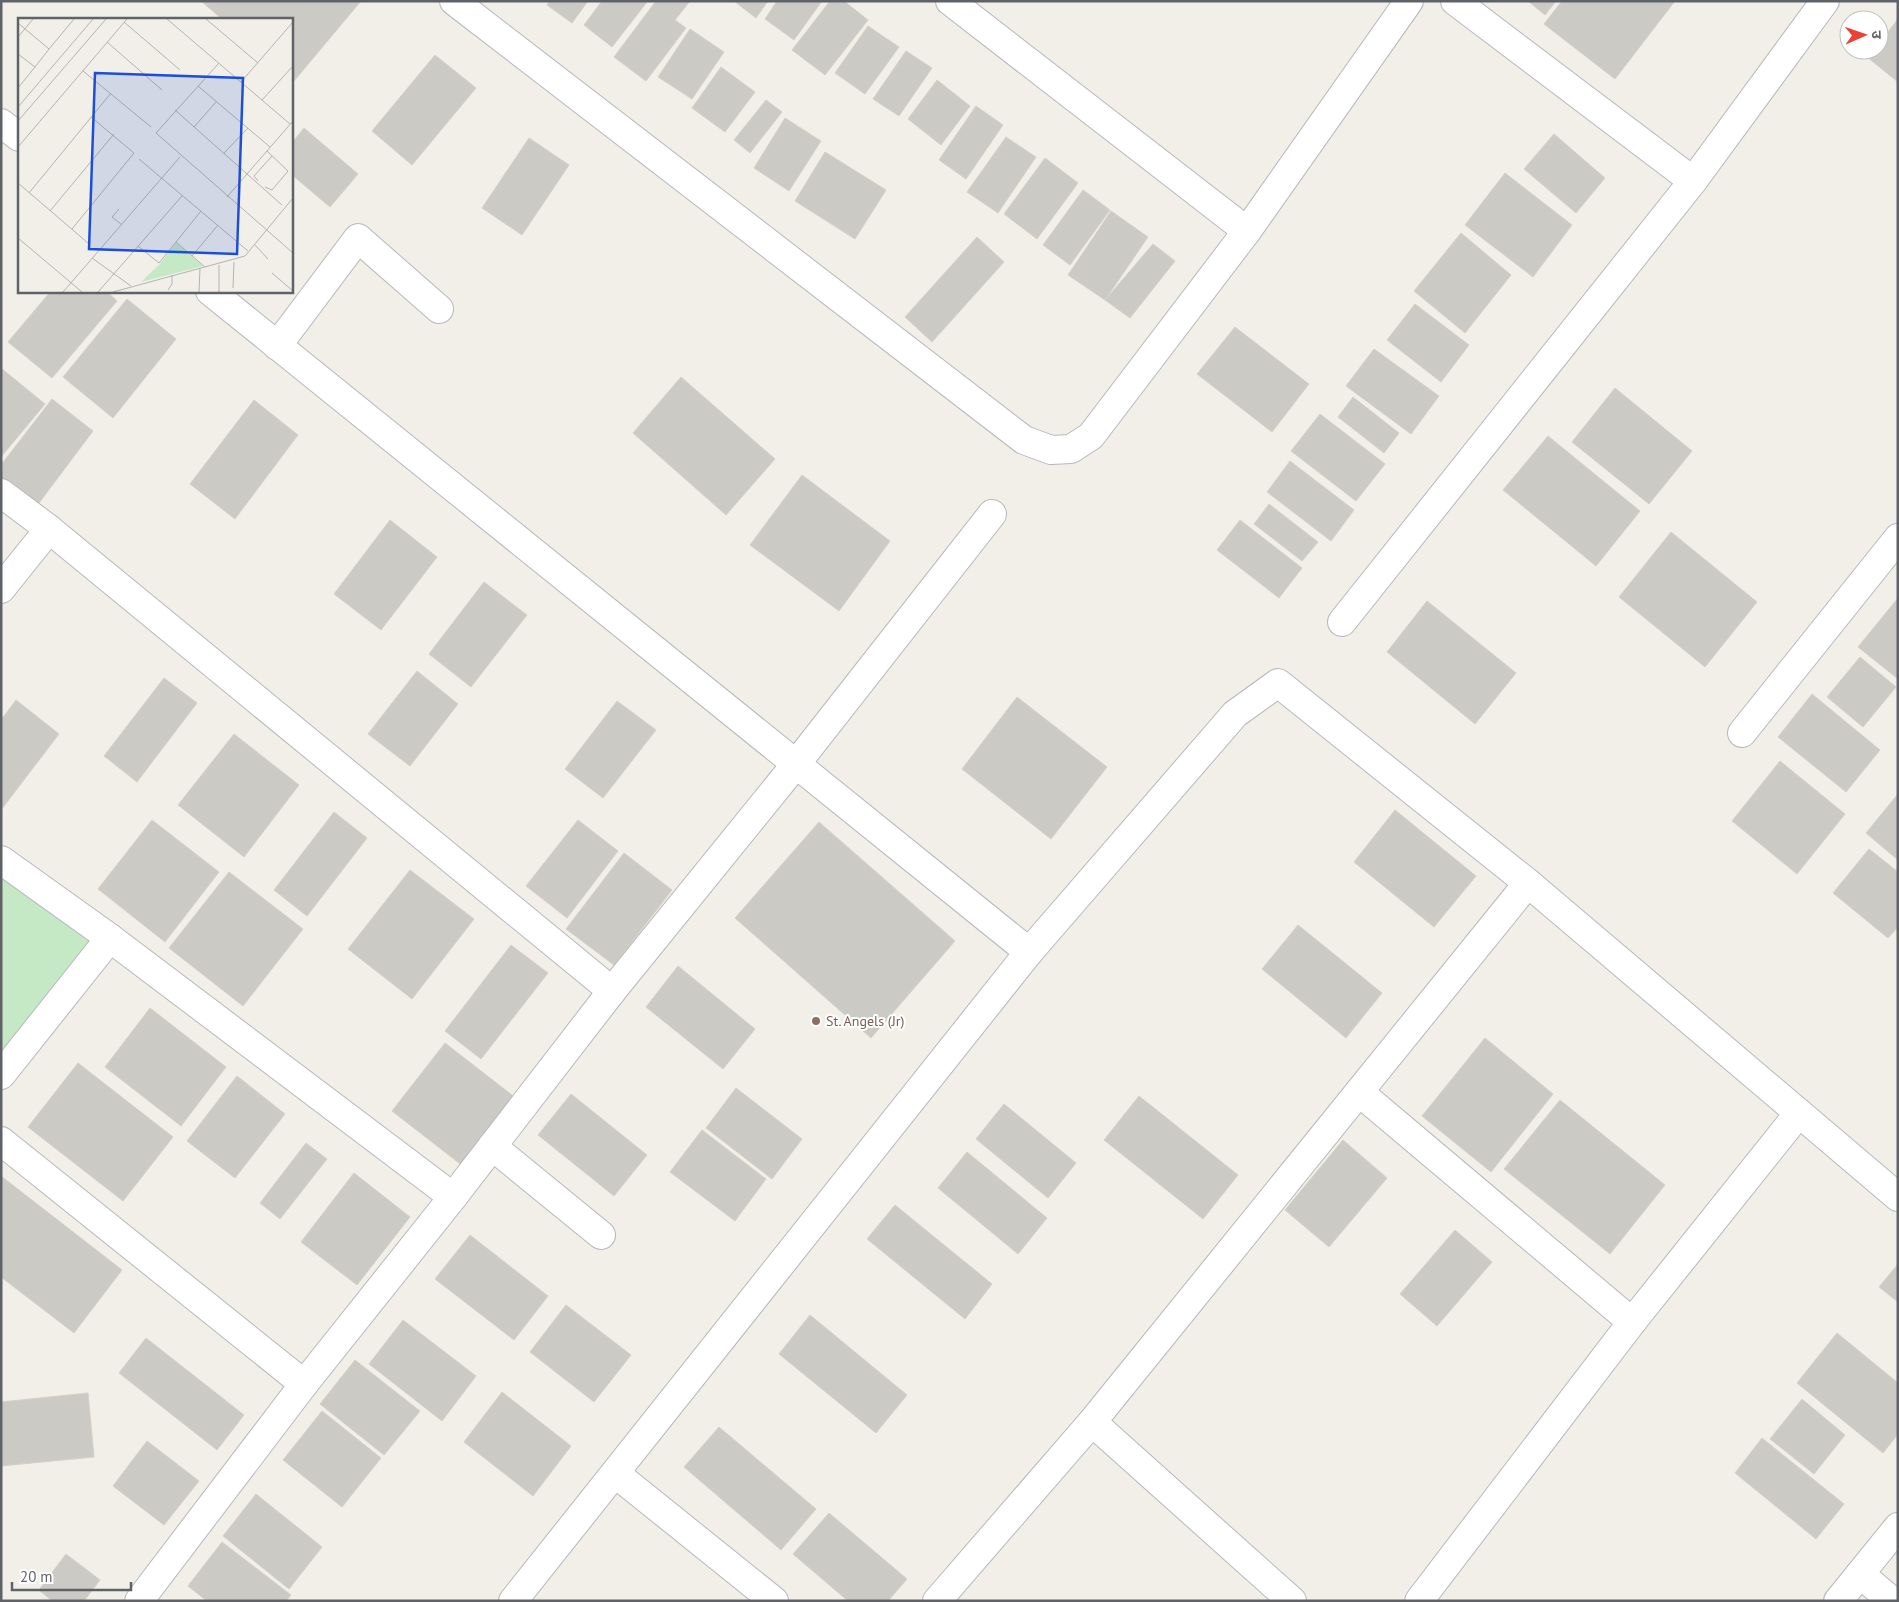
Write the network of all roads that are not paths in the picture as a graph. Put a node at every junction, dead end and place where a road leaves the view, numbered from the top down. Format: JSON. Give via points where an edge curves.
{"nodes":[{"id":1,"x":454,"y":1,"type":"edge"},
{"id":2,"x":950,"y":1,"type":"edge"},
{"id":3,"x":1409,"y":1,"type":"edge"},
{"id":4,"x":1455,"y":1,"type":"edge"},
{"id":5,"x":1825,"y":1,"type":"edge"},
{"id":6,"x":1,"y":123,"type":"edge"},
{"id":7,"x":18,"y":136,"type":"edge"},
{"id":8,"x":1693,"y":180,"type":"junction"},
{"id":9,"x":1247,"y":231,"type":"junction"},
{"id":10,"x":211,"y":292,"type":"edge"},
{"id":11,"x":439,"y":309,"type":"dead end"},
{"id":12,"x":277,"y":346,"type":"junction"},
{"id":13,"x":1,"y":493,"type":"edge"},
{"id":14,"x":992,"y":514,"type":"dead end"},
{"id":15,"x":49,"y":529,"type":"junction"},
{"id":16,"x":1898,"y":538,"type":"edge"},
{"id":17,"x":1,"y":589,"type":"edge"},
{"id":18,"x":1342,"y":622,"type":"dead end"},
{"id":19,"x":1742,"y":733,"type":"dead end"},
{"id":20,"x":796,"y":764,"type":"junction"},
{"id":21,"x":1,"y":860,"type":"edge"},
{"id":22,"x":1528,"y":883,"type":"junction"},
{"id":23,"x":110,"y":938,"type":"junction"},
{"id":24,"x":1030,"y":952,"type":"junction"},
{"id":25,"x":612,"y":991,"type":"junction"},
{"id":26,"x":1,"y":1075,"type":"edge"},
{"id":27,"x":1359,"y":1092,"type":"junction"},
{"id":28,"x":1799,"y":1113,"type":"junction"},
{"id":29,"x":1,"y":1141,"type":"edge"},
{"id":30,"x":492,"y":1146,"type":"junction"},
{"id":31,"x":453,"y":1196,"type":"junction"},
{"id":32,"x":1898,"y":1197,"type":"edge"},
{"id":33,"x":602,"y":1235,"type":"dead end"},
{"id":34,"x":1632,"y":1322,"type":"junction"},
{"id":35,"x":304,"y":1384,"type":"junction"},
{"id":36,"x":1092,"y":1422,"type":"junction"},
{"id":37,"x":616,"y":1474,"type":"junction"},
{"id":38,"x":1898,"y":1527,"type":"edge"},
{"id":39,"x":1860,"y":1574,"type":"junction"},
{"id":40,"x":139,"y":1601,"type":"edge"},
{"id":41,"x":513,"y":1601,"type":"edge"},
{"id":42,"x":774,"y":1601,"type":"edge"},
{"id":43,"x":937,"y":1601,"type":"edge"},
{"id":44,"x":1292,"y":1601,"type":"edge"},
{"id":45,"x":1419,"y":1601,"type":"edge"},
{"id":46,"x":1838,"y":1601,"type":"edge"},
{"id":47,"x":1892,"y":1601,"type":"edge"}],
"edges":[{"from":1,"to":9,"type":"street","via":[[1024,440],[1051,450],[1071,449],[1091,436]]},
{"from":2,"to":9,"type":"street"},
{"from":3,"to":9,"type":"street"},
{"from":4,"to":8,"type":"street"},
{"from":5,"to":8,"type":"street"},
{"from":6,"to":7,"type":"street"},
{"from":8,"to":18,"type":"street"},
{"from":10,"to":12,"type":"street"},
{"from":11,"to":12,"type":"street","via":[[358,238]]},
{"from":12,"to":20,"type":"street"},
{"from":13,"to":15,"type":"street"},
{"from":14,"to":20,"type":"street"},
{"from":15,"to":17,"type":"street"},
{"from":15,"to":25,"type":"street"},
{"from":16,"to":19,"type":"street"},
{"from":20,"to":24,"type":"street"},
{"from":20,"to":25,"type":"street"},
{"from":21,"to":23,"type":"street"},
{"from":22,"to":24,"type":"street","via":[[1278,683],[1235,714]]},
{"from":22,"to":27,"type":"street"},
{"from":22,"to":28,"type":"street"},
{"from":23,"to":26,"type":"street"},
{"from":23,"to":31,"type":"street"},
{"from":24,"to":37,"type":"street"},
{"from":25,"to":30,"type":"street"},
{"from":27,"to":34,"type":"street"},
{"from":27,"to":36,"type":"street"},
{"from":28,"to":32,"type":"street"},
{"from":28,"to":34,"type":"street"},
{"from":29,"to":35,"type":"street"},
{"from":30,"to":31,"type":"street"},
{"from":30,"to":33,"type":"street"},
{"from":31,"to":35,"type":"street"},
{"from":34,"to":45,"type":"street"},
{"from":35,"to":40,"type":"street"},
{"from":36,"to":43,"type":"street"},
{"from":36,"to":44,"type":"street"},
{"from":37,"to":41,"type":"street"},
{"from":37,"to":42,"type":"street"},
{"from":38,"to":39,"type":"street"},
{"from":39,"to":46,"type":"street"},
{"from":39,"to":47,"type":"street"}]}
